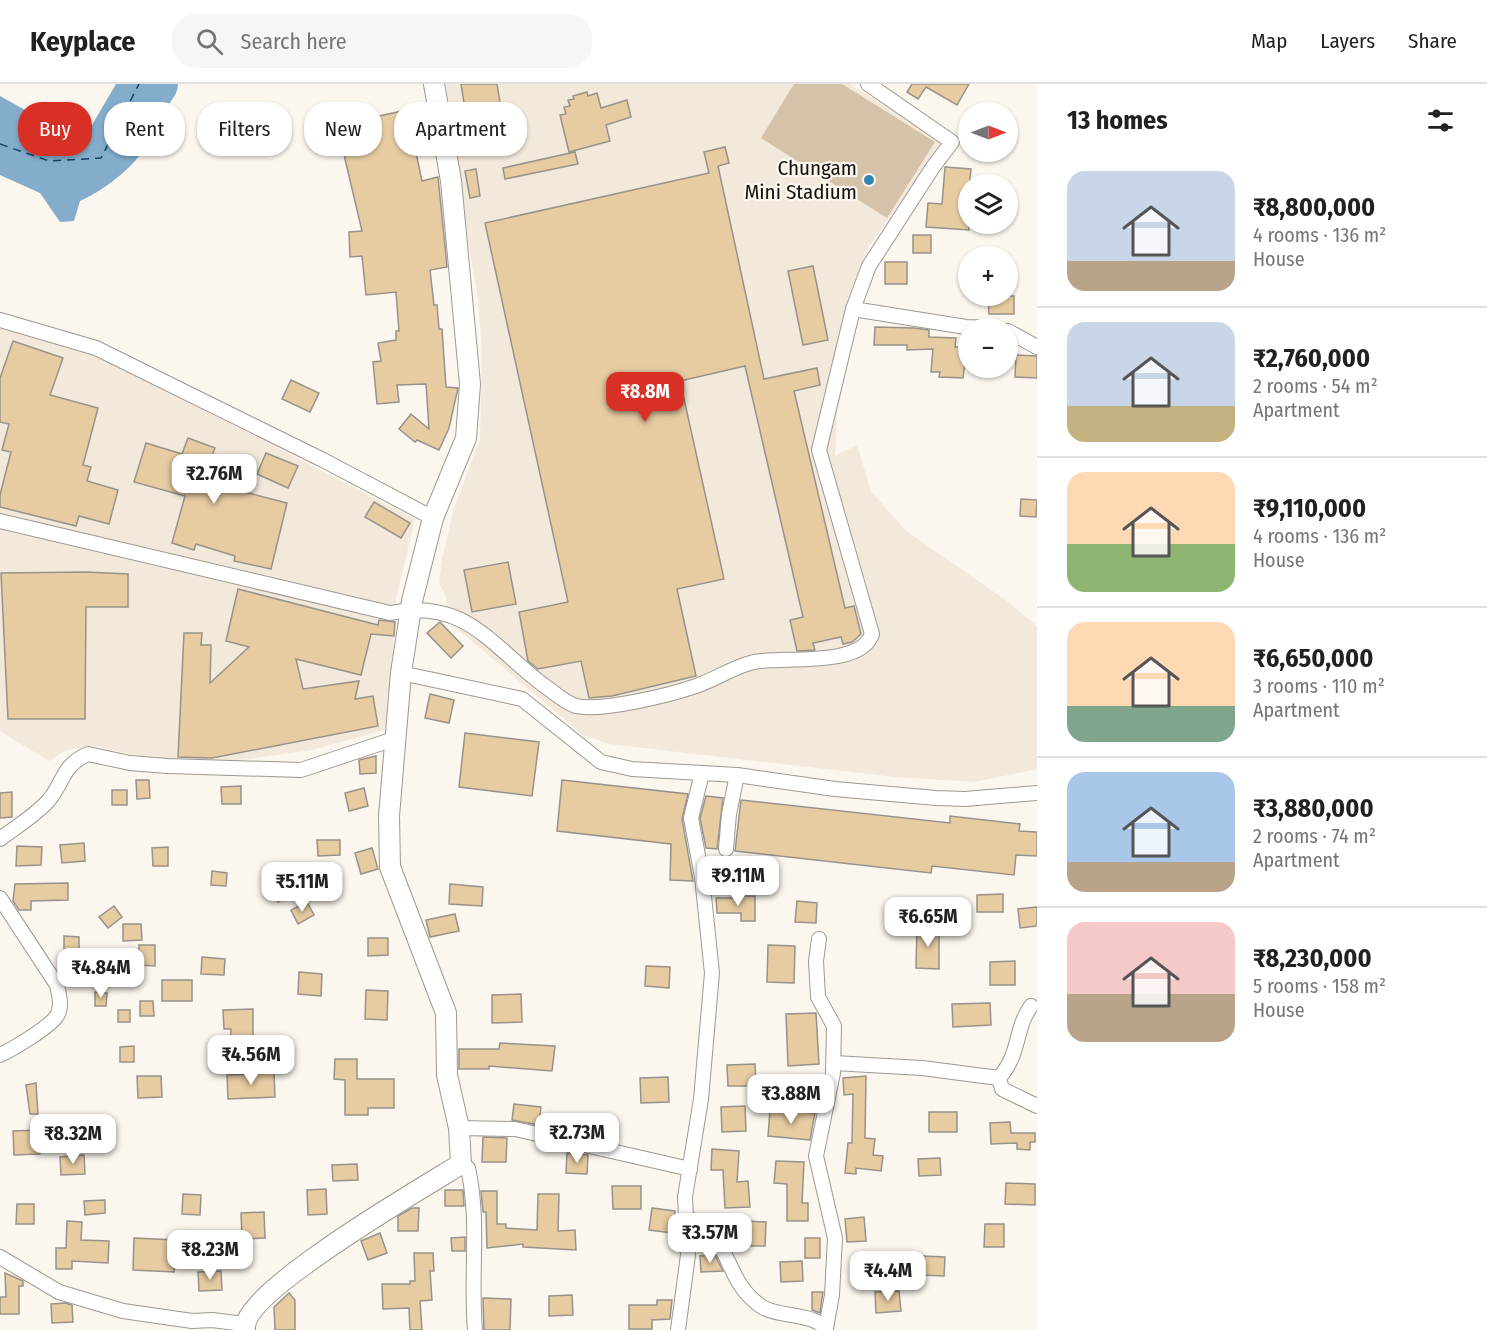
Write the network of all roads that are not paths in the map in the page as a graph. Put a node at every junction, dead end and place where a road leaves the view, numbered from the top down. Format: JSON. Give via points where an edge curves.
{"nodes":[{"id":1,"x":434,"y":84,"type":"edge"},
{"id":2,"x":868,"y":84,"type":"edge"},
{"id":3,"x":853,"y":309,"type":"junction"},
{"id":4,"x":0,"y":320,"type":"edge"},
{"id":5,"x":958,"y":326,"type":"edge"},
{"id":6,"x":1018,"y":336,"type":"edge"},
{"id":7,"x":1037,"y":346,"type":"edge"},
{"id":8,"x":432,"y":518,"type":"junction"},
{"id":9,"x":0,"y":521,"type":"edge"},
{"id":10,"x":411,"y":609,"type":"junction"},
{"id":11,"x":401,"y":673,"type":"junction"},
{"id":12,"x":397,"y":738,"type":"junction"},
{"id":13,"x":702,"y":773,"type":"junction"},
{"id":14,"x":737,"y":775,"type":"junction"},
{"id":15,"x":1037,"y":793,"type":"edge"},
{"id":16,"x":0,"y":839,"type":"edge"},
{"id":17,"x":726,"y":849,"type":"dead end"},
{"id":18,"x":0,"y":898,"type":"edge"},
{"id":19,"x":819,"y":939,"type":"dead end"},
{"id":20,"x":1031,"y":1006,"type":"dead end"},
{"id":21,"x":0,"y":1055,"type":"edge"},
{"id":22,"x":834,"y":1063,"type":"junction"},
{"id":23,"x":999,"y":1078,"type":"junction"},
{"id":24,"x":1037,"y":1106,"type":"edge"},
{"id":25,"x":459,"y":1128,"type":"junction"},
{"id":26,"x":461,"y":1164,"type":"junction"},
{"id":27,"x":690,"y":1169,"type":"junction"},
{"id":28,"x":686,"y":1217,"type":"junction"},
{"id":29,"x":0,"y":1257,"type":"edge"},
{"id":30,"x":245,"y":1327,"type":"edge"},
{"id":31,"x":826,"y":1329,"type":"edge"},
{"id":32,"x":475,"y":1330,"type":"edge"},
{"id":33,"x":678,"y":1330,"type":"edge"}],
"edges":[{"from":1,"to":8,"type":"main road","via":[[451,181],[470,384],[466,438]]},
{"from":2,"to":3,"type":"street","via":[[952,142],[869,266]]},
{"from":3,"to":5,"type":"street"},
{"from":3,"to":10,"type":"street","via":[[819,450],[872,634],[870,641],[844,654],[818,659],[764,660],[734,666],[697,686],[600,708],[566,702],[514,663],[472,624],[455,615]]},
{"from":4,"to":8,"type":"street","via":[[96,348]]},
{"from":6,"to":7,"type":"street"},
{"from":8,"to":10,"type":"main road"},
{"from":9,"to":10,"type":"street","via":[[390,613]]},
{"from":10,"to":11,"type":"main road"},
{"from":11,"to":12,"type":"main road"},
{"from":11,"to":13,"type":"street","via":[[522,699],[601,762],[632,769]]},
{"from":12,"to":16,"type":"street","via":[[301,770],[167,766],[88,754],[72,763],[50,799]]},
{"from":12,"to":25,"type":"main road","via":[[389,816],[390,867],[447,1013],[447,1075]]},
{"from":13,"to":14,"type":"street"},
{"from":13,"to":27,"type":"street","via":[[691,818],[712,973]]},
{"from":14,"to":15,"type":"street","via":[[835,789],[946,798]]},
{"from":14,"to":17,"type":"street"},
{"from":18,"to":21,"type":"street","via":[[57,985],[61,1001],[56,1017]]},
{"from":19,"to":22,"type":"street","via":[[816,985],[834,1026]]},
{"from":20,"to":23,"type":"street","via":[[1024,1015],[1010,1066]]},
{"from":22,"to":23,"type":"street"},
{"from":22,"to":31,"type":"street","via":[[816,1156],[835,1238]]},
{"from":23,"to":24,"type":"street","via":[[1002,1089]]},
{"from":25,"to":26,"type":"main road"},
{"from":25,"to":27,"type":"street","via":[[515,1129]]},
{"from":26,"to":30,"type":"main road","via":[[288,1277],[252,1311]]},
{"from":26,"to":32,"type":"street","via":[[468,1168],[473,1191]]},
{"from":27,"to":28,"type":"street"},
{"from":28,"to":31,"type":"street","via":[[718,1239],[737,1281],[763,1307],[814,1320]]},
{"from":28,"to":33,"type":"street","via":[[688,1255]]},
{"from":29,"to":30,"type":"street","via":[[59,1292],[123,1311]]}]}
